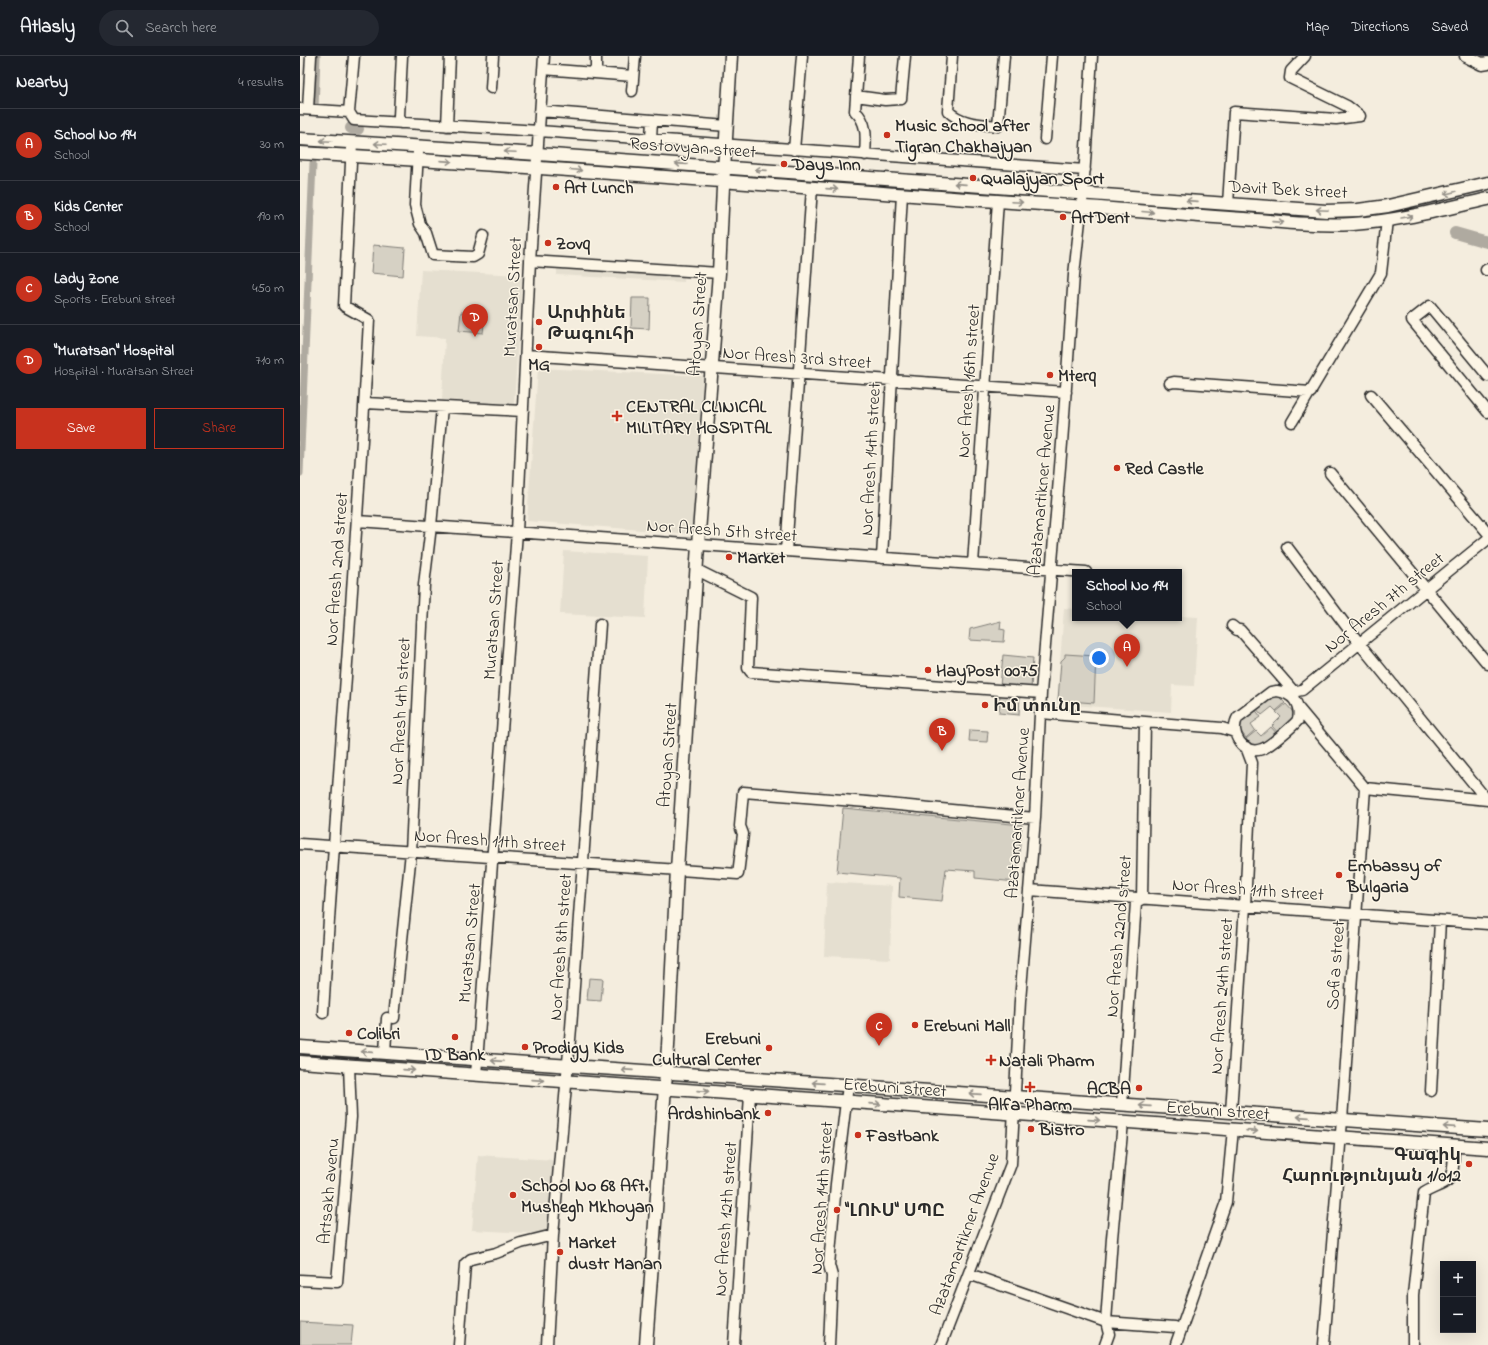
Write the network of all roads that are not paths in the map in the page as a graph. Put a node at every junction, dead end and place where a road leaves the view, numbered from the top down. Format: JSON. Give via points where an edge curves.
{"nodes":[{"id":1,"x":311,"y":56,"type":"edge"},
{"id":2,"x":354,"y":56,"type":"edge"},
{"id":3,"x":402,"y":56,"type":"edge"},
{"id":4,"x":450,"y":56,"type":"edge"},
{"id":5,"x":493,"y":56,"type":"edge"},
{"id":6,"x":544,"y":56,"type":"edge"},
{"id":7,"x":596,"y":56,"type":"edge"},
{"id":8,"x":635,"y":56,"type":"edge"},
{"id":9,"x":731,"y":56,"type":"edge"},
{"id":10,"x":802,"y":56,"type":"edge"},
{"id":11,"x":859,"y":56,"type":"edge"},
{"id":12,"x":905,"y":56,"type":"edge"},
{"id":13,"x":952,"y":56,"type":"edge"},
{"id":14,"x":1004,"y":56,"type":"edge"},
{"id":15,"x":1052,"y":56,"type":"edge"},
{"id":16,"x":1092,"y":56,"type":"edge"},
{"id":17,"x":1305,"y":56,"type":"edge"},
{"id":18,"x":1466,"y":56,"type":"edge"},
{"id":19,"x":1488,"y":63,"type":"edge"},
{"id":20,"x":543,"y":69,"type":"junction"},
{"id":21,"x":596,"y":73,"type":"junction"},
{"id":22,"x":633,"y":76,"type":"junction"},
{"id":23,"x":491,"y":88,"type":"dead end"},
{"id":24,"x":632,"y":91,"type":"dead end"},
{"id":25,"x":856,"y":96,"type":"junction"},
{"id":26,"x":304,"y":109,"type":"edge"},
{"id":27,"x":540,"y":111,"type":"junction"},
{"id":28,"x":349,"y":112,"type":"junction"},
{"id":29,"x":652,"y":120,"type":"junction"},
{"id":30,"x":401,"y":123,"type":"junction"},
{"id":31,"x":447,"y":126,"type":"junction"},
{"id":32,"x":727,"y":126,"type":"junction"},
{"id":33,"x":539,"y":131,"type":"junction"},
{"id":34,"x":300,"y":139,"type":"edge"},
{"id":35,"x":651,"y":139,"type":"junction"},
{"id":36,"x":1045,"y":139,"type":"dead end"},
{"id":37,"x":352,"y":142,"type":"junction"},
{"id":38,"x":726,"y":145,"type":"junction"},
{"id":39,"x":419,"y":146,"type":"junction"},
{"id":40,"x":794,"y":150,"type":"junction"},
{"id":41,"x":300,"y":153,"type":"edge"},
{"id":42,"x":538,"y":154,"type":"junction"},
{"id":43,"x":865,"y":154,"type":"junction"},
{"id":44,"x":352,"y":155,"type":"junction"},
{"id":45,"x":418,"y":159,"type":"junction"},
{"id":46,"x":537,"y":167,"type":"junction"},
{"id":47,"x":724,"y":167,"type":"junction"},
{"id":48,"x":1084,"y":170,"type":"junction"},
{"id":49,"x":723,"y":182,"type":"junction"},
{"id":50,"x":1488,"y":183,"type":"edge"},
{"id":51,"x":812,"y":188,"type":"junction"},
{"id":52,"x":1083,"y":193,"type":"junction"},
{"id":53,"x":902,"y":194,"type":"junction"},
{"id":54,"x":1488,"y":198,"type":"edge"},
{"id":55,"x":998,"y":201,"type":"junction"},
{"id":56,"x":1228,"y":204,"type":"junction"},
{"id":57,"x":1082,"y":206,"type":"junction"},
{"id":58,"x":1387,"y":220,"type":"junction"},
{"id":59,"x":483,"y":236,"type":"dead end"},
{"id":60,"x":530,"y":261,"type":"junction"},
{"id":61,"x":719,"y":273,"type":"junction"},
{"id":62,"x":526,"y":355,"type":"junction"},
{"id":63,"x":712,"y":368,"type":"junction"},
{"id":64,"x":798,"y":373,"type":"junction"},
{"id":65,"x":1488,"y":376,"type":"edge"},
{"id":66,"x":891,"y":380,"type":"junction"},
{"id":67,"x":1170,"y":384,"type":"dead end"},
{"id":68,"x":984,"y":386,"type":"junction"},
{"id":69,"x":1066,"y":392,"type":"junction"},
{"id":70,"x":1311,"y":392,"type":"junction"},
{"id":71,"x":1371,"y":395,"type":"dead end"},
{"id":72,"x":365,"y":403,"type":"junction"},
{"id":73,"x":442,"y":407,"type":"junction"},
{"id":74,"x":523,"y":411,"type":"junction"},
{"id":75,"x":1488,"y":412,"type":"edge"},
{"id":76,"x":1292,"y":422,"type":"dead end"},
{"id":77,"x":1330,"y":473,"type":"dead end"},
{"id":78,"x":357,"y":521,"type":"junction"},
{"id":79,"x":431,"y":526,"type":"junction"},
{"id":80,"x":517,"y":532,"type":"junction"},
{"id":81,"x":1488,"y":532,"type":"edge"},
{"id":82,"x":1488,"y":540,"type":"edge"},
{"id":83,"x":698,"y":545,"type":"junction"},
{"id":84,"x":1287,"y":547,"type":"dead end"},
{"id":85,"x":786,"y":551,"type":"junction"},
{"id":86,"x":882,"y":558,"type":"junction"},
{"id":87,"x":973,"y":564,"type":"junction"},
{"id":88,"x":697,"y":570,"type":"junction"},
{"id":89,"x":1052,"y":570,"type":"junction"},
{"id":90,"x":1072,"y":571,"type":"edge"},
{"id":91,"x":1426,"y":590,"type":"junction"},
{"id":92,"x":600,"y":624,"type":"dead end"},
{"id":93,"x":1232,"y":626,"type":"dead end"},
{"id":94,"x":1359,"y":643,"type":"junction"},
{"id":95,"x":1488,"y":664,"type":"edge"},
{"id":96,"x":1041,"y":693,"type":"junction"},
{"id":97,"x":1296,"y":698,"type":"junction"},
{"id":98,"x":1041,"y":713,"type":"junction"},
{"id":99,"x":1236,"y":720,"type":"junction"},
{"id":100,"x":1145,"y":722,"type":"junction"},
{"id":101,"x":1296,"y":722,"type":"junction"},
{"id":102,"x":1309,"y":722,"type":"junction"},
{"id":103,"x":1222,"y":728,"type":"junction"},
{"id":104,"x":1235,"y":732,"type":"junction"},
{"id":105,"x":1246,"y":747,"type":"junction"},
{"id":106,"x":1261,"y":750,"type":"junction"},
{"id":107,"x":1252,"y":763,"type":"junction"},
{"id":108,"x":1365,"y":788,"type":"junction"},
{"id":109,"x":1487,"y":800,"type":"edge"},
{"id":110,"x":1035,"y":818,"type":"junction"},
{"id":111,"x":300,"y":844,"type":"edge"},
{"id":112,"x":333,"y":846,"type":"junction"},
{"id":113,"x":411,"y":852,"type":"junction"},
{"id":114,"x":493,"y":857,"type":"junction"},
{"id":115,"x":583,"y":864,"type":"junction"},
{"id":116,"x":677,"y":870,"type":"junction"},
{"id":117,"x":1029,"y":890,"type":"junction"},
{"id":118,"x":1142,"y":899,"type":"junction"},
{"id":119,"x":1245,"y":906,"type":"junction"},
{"id":120,"x":1356,"y":914,"type":"junction"},
{"id":121,"x":1440,"y":921,"type":"junction"},
{"id":122,"x":1488,"y":924,"type":"edge"},
{"id":123,"x":323,"y":1013,"type":"dead end"},
{"id":124,"x":300,"y":1047,"type":"edge"},
{"id":125,"x":385,"y":1053,"type":"junction"},
{"id":126,"x":477,"y":1060,"type":"junction"},
{"id":127,"x":300,"y":1062,"type":"edge"},
{"id":128,"x":349,"y":1066,"type":"junction"},
{"id":129,"x":568,"y":1066,"type":"junction"},
{"id":130,"x":666,"y":1073,"type":"junction"},
{"id":131,"x":476,"y":1075,"type":"junction"},
{"id":132,"x":567,"y":1082,"type":"junction"},
{"id":133,"x":848,"y":1085,"type":"junction"},
{"id":134,"x":664,"y":1089,"type":"junction"},
{"id":135,"x":1431,"y":1091,"type":"dead end"},
{"id":136,"x":750,"y":1095,"type":"junction"},
{"id":137,"x":1014,"y":1097,"type":"junction"},
{"id":138,"x":846,"y":1102,"type":"junction"},
{"id":139,"x":1122,"y":1105,"type":"junction"},
{"id":140,"x":1231,"y":1112,"type":"junction"},
{"id":141,"x":1014,"y":1114,"type":"junction"},
{"id":142,"x":1342,"y":1120,"type":"junction"},
{"id":143,"x":1123,"y":1122,"type":"junction"},
{"id":144,"x":1233,"y":1130,"type":"junction"},
{"id":145,"x":1488,"y":1130,"type":"edge"},
{"id":146,"x":1340,"y":1137,"type":"junction"},
{"id":147,"x":1454,"y":1145,"type":"junction"},
{"id":148,"x":1488,"y":1148,"type":"edge"},
{"id":149,"x":553,"y":1235,"type":"junction"},
{"id":150,"x":969,"y":1274,"type":"junction"},
{"id":151,"x":300,"y":1280,"type":"edge"},
{"id":152,"x":1106,"y":1322,"type":"junction"},
{"id":153,"x":1176,"y":1327,"type":"dead end"},
{"id":154,"x":1176,"y":1344,"type":"dead end"},
{"id":155,"x":459,"y":1345,"type":"edge"},
{"id":156,"x":547,"y":1345,"type":"edge"},
{"id":157,"x":646,"y":1345,"type":"edge"},
{"id":158,"x":734,"y":1345,"type":"edge"},
{"id":159,"x":829,"y":1345,"type":"edge"},
{"id":160,"x":942,"y":1345,"type":"edge"},
{"id":161,"x":1105,"y":1345,"type":"edge"},
{"id":162,"x":1324,"y":1345,"type":"edge"},
{"id":163,"x":1413,"y":1345,"type":"edge"}],
"edges":[{"from":1,"to":26,"type":"street"},
{"from":2,"to":28,"type":"street"},
{"from":3,"to":30,"type":"street","via":[[399,116]]},
{"from":4,"to":31,"type":"street"},
{"from":5,"to":23,"type":"street"},
{"from":6,"to":20,"type":"street"},
{"from":7,"to":21,"type":"street"},
{"from":8,"to":22,"type":"street"},
{"from":9,"to":32,"type":"main road","name":"Atoyan Street"},
{"from":10,"to":40,"type":"street"},
{"from":11,"to":25,"type":"street"},
{"from":12,"to":25,"type":"street","via":[[901,99],[885,100]]},
{"from":13,"to":14,"type":"street","via":[[948,111],[958,119],[998,126]]},
{"from":15,"to":36,"type":"street"},
{"from":16,"to":48,"type":"street","name":"Azatamartikner Avenue"},
{"from":17,"to":56,"type":"street","via":[[1291,71],[1290,78],[1347,106],[1360,116],[1336,118],[1234,112]]},
{"from":18,"to":19,"type":"main road","via":[[1482,64]]},
{"from":20,"to":21,"type":"street"},
{"from":20,"to":27,"type":"street"},
{"from":21,"to":22,"type":"street"},
{"from":22,"to":24,"type":"street"},
{"from":25,"to":43,"type":"street","via":[[855,111],[863,122],[866,133]]},
{"from":26,"to":28,"type":"street"},
{"from":27,"to":29,"type":"street"},
{"from":27,"to":33,"type":"street"},
{"from":28,"to":30,"type":"street","via":[[354,120]]},
{"from":29,"to":32,"type":"street"},
{"from":29,"to":35,"type":"street"},
{"from":30,"to":31,"type":"street"},
{"from":31,"to":33,"type":"street"},
{"from":32,"to":38,"type":"main road","name":"Atoyan Street"},
{"from":33,"to":35,"type":"street"},
{"from":33,"to":42,"type":"street"},
{"from":37,"to":34,"type":"main road","name":"Rostovyan street","one_way":true},
{"from":35,"to":38,"type":"street"},
{"from":39,"to":37,"type":"main road","name":"Rostovyan street","one_way":true},
{"from":37,"to":44,"type":"street","name":"Nor Aresh 2nd street"},
{"from":38,"to":40,"type":"street"},
{"from":38,"to":47,"type":"main road","name":"Atoyan Street"},
{"from":42,"to":39,"type":"main road","name":"Rostovyan street","one_way":true},
{"from":39,"to":45,"type":"street"},
{"from":40,"to":43,"type":"street"},
{"from":41,"to":44,"type":"main road","name":"Rostovyan street"},
{"from":42,"to":46,"type":"street"},
{"from":47,"to":42,"type":"main road","name":"Rostovyan street","one_way":true},
{"from":43,"to":48,"type":"street"},
{"from":44,"to":45,"type":"main road","name":"Rostovyan street"},
{"from":44,"to":72,"type":"street","name":"Nor Aresh 2nd street","via":[[344,306],[369,320]]},
{"from":45,"to":46,"type":"main road","name":"Rostovyan street","one_way":true},
{"from":45,"to":59,"type":"street","via":[[415,205],[433,255],[473,257],[478,254]]},
{"from":46,"to":49,"type":"main road","name":"Rostovyan street","one_way":true},
{"from":46,"to":60,"type":"street","name":"Muratsan Street"},
{"from":47,"to":49,"type":"main road","name":"Atoyan Street"},
{"from":52,"to":47,"type":"main road","name":"Rostovyan street","one_way":true},
{"from":48,"to":52,"type":"street","name":"Azatamartikner Avenue"},
{"from":49,"to":51,"type":"main road","name":"Rostovyan street"},
{"from":49,"to":61,"type":"main road","name":"Atoyan Street"},
{"from":50,"to":56,"type":"main road","name":"Davit Bek street","one_way":true,"via":[[1420,200],[1358,210],[1326,211]]},
{"from":51,"to":53,"type":"main road","name":"Rostovyan street","one_way":true},
{"from":51,"to":64,"type":"street"},
{"from":56,"to":52,"type":"main road","name":"Davit Bek street","one_way":true},
{"from":52,"to":57,"type":"street","name":"Azatamartikner Avenue"},
{"from":53,"to":55,"type":"main road","name":"Rostovyan street"},
{"from":53,"to":66,"type":"street","name":"Nor Aresh 14th street"},
{"from":58,"to":54,"type":"main road","name":"Davit Bek street","one_way":true},
{"from":55,"to":57,"type":"main road","name":"Rostovyan street","one_way":true},
{"from":55,"to":68,"type":"street","name":"Nor Aresh 16th street"},
{"from":57,"to":58,"type":"main road","name":"Davit Bek street","one_way":true,"via":[[1324,225]]},
{"from":57,"to":69,"type":"street","name":"Azatamartikner Avenue","via":[[1074,275]]},
{"from":58,"to":70,"type":"street","via":[[1381,273]]},
{"from":60,"to":61,"type":"street"},
{"from":60,"to":62,"type":"street","name":"Muratsan Street"},
{"from":61,"to":63,"type":"main road","name":"Atoyan Street"},
{"from":62,"to":63,"type":"street","name":"Nor Aresh 3rd street"},
{"from":62,"to":74,"type":"street","name":"Muratsan Street"},
{"from":63,"to":64,"type":"street","name":"Nor Aresh 3rd street"},
{"from":63,"to":83,"type":"main road","name":"Atoyan Street"},
{"from":64,"to":66,"type":"street","name":"Nor Aresh 3rd street"},
{"from":64,"to":85,"type":"street"},
{"from":65,"to":75,"type":"street","via":[[1430,306],[1412,320]]},
{"from":66,"to":68,"type":"street","name":"Nor Aresh 3rd street"},
{"from":66,"to":86,"type":"street","name":"Nor Aresh 14th street"},
{"from":67,"to":70,"type":"street","via":[[1174,382]]},
{"from":68,"to":69,"type":"street","name":"Nor Aresh 3rd street"},
{"from":68,"to":87,"type":"street","name":"Nor Aresh 16th street"},
{"from":69,"to":89,"type":"street","name":"Azatamartikner Avenue"},
{"from":70,"to":76,"type":"street"},
{"from":71,"to":81,"type":"street"},
{"from":72,"to":73,"type":"street"},
{"from":72,"to":78,"type":"street","name":"Nor Aresh 2nd street"},
{"from":73,"to":74,"type":"street"},
{"from":73,"to":79,"type":"street","name":"Nor Aresh 4th street"},
{"from":74,"to":80,"type":"street","name":"Muratsan Street"},
{"from":77,"to":91,"type":"street"},
{"from":78,"to":79,"type":"street","name":"Nor Aresh 5th street"},
{"from":78,"to":112,"type":"street","name":"Nor Aresh 2nd street"},
{"from":79,"to":80,"type":"street","name":"Nor Aresh 5th street"},
{"from":79,"to":113,"type":"street","name":"Nor Aresh 4th street","via":[[421,623]]},
{"from":80,"to":83,"type":"street","name":"Nor Aresh 5th street"},
{"from":80,"to":114,"type":"street","name":"Muratsan Street"},
{"from":82,"to":91,"type":"street","name":"Nor Aresh 7th street"},
{"from":83,"to":85,"type":"street","name":"Nor Aresh 5th street"},
{"from":83,"to":88,"type":"main road","name":"Atoyan Street"},
{"from":84,"to":94,"type":"street"},
{"from":85,"to":86,"type":"street","name":"Nor Aresh 5th street"},
{"from":86,"to":87,"type":"street","name":"Nor Aresh 5th street"},
{"from":87,"to":89,"type":"street","name":"Nor Aresh 5th street"},
{"from":88,"to":96,"type":"street","via":[[751,597],[748,668],[751,672]]},
{"from":88,"to":116,"type":"main road","name":"Atoyan Street"},
{"from":89,"to":90,"type":"street","name":"Nor Aresh 5th street"},
{"from":89,"to":96,"type":"street","name":"Azatamartikner Avenue"},
{"from":91,"to":94,"type":"street","name":"Nor Aresh 7th street"},
{"from":91,"to":95,"type":"street"},
{"from":92,"to":115,"type":"street","name":"Nor Aresh 8th street"},
{"from":93,"to":97,"type":"street","via":[[1240,630]]},
{"from":94,"to":97,"type":"street","name":"Nor Aresh 7th street"},
{"from":94,"to":109,"type":"street"},
{"from":96,"to":98,"type":"street","name":"Azatamartikner Avenue"},
{"from":97,"to":99,"type":"street","via":[[1277,691],[1271,692]]},
{"from":97,"to":101,"type":"street"},
{"from":97,"to":102,"type":"street"},
{"from":98,"to":100,"type":"street"},
{"from":98,"to":110,"type":"street","name":"Azatamartikner Avenue"},
{"from":99,"to":103,"type":"street"},
{"from":99,"to":104,"type":"street"},
{"from":100,"to":103,"type":"street"},
{"from":100,"to":118,"type":"street","name":"Nor Aresh 22nd street"},
{"from":101,"to":102,"type":"street"},
{"from":101,"to":106,"type":"street"},
{"from":102,"to":108,"type":"street"},
{"from":103,"to":104,"type":"street"},
{"from":104,"to":105,"type":"street","via":[[1240,743]]},
{"from":105,"to":106,"type":"street"},
{"from":105,"to":107,"type":"street","name":"Nor Aresh 24th street"},
{"from":106,"to":107,"type":"street"},
{"from":107,"to":119,"type":"street","name":"Nor Aresh 24th street"},
{"from":108,"to":109,"type":"street"},
{"from":108,"to":120,"type":"street","name":"Sofia street"},
{"from":110,"to":116,"type":"street","name":"Nor Aresh 11th street","via":[[743,792],[740,826],[743,834],[738,874]]},
{"from":110,"to":117,"type":"street","name":"Azatamartikner Avenue"},
{"from":111,"to":112,"type":"street","name":"Nor Aresh 11th street"},
{"from":112,"to":113,"type":"street","name":"Nor Aresh 11th street"},
{"from":112,"to":123,"type":"street","name":"Nor Aresh 2nd street"},
{"from":113,"to":114,"type":"street","name":"Nor Aresh 11th street"},
{"from":113,"to":125,"type":"street","name":"Nor Aresh 4th street"},
{"from":114,"to":115,"type":"street","name":"Nor Aresh 11th street"},
{"from":114,"to":126,"type":"street","name":"Muratsan Street"},
{"from":115,"to":116,"type":"street","name":"Nor Aresh 11th street"},
{"from":115,"to":129,"type":"street","name":"Nor Aresh 8th street"},
{"from":116,"to":130,"type":"main road","name":"Atoyan Street"},
{"from":117,"to":118,"type":"street","name":"Nor Aresh 11th street"},
{"from":117,"to":137,"type":"street","name":"Azatamartikner Avenue"},
{"from":118,"to":119,"type":"street","name":"Nor Aresh 11th street"},
{"from":118,"to":139,"type":"street","name":"Nor Aresh 22nd street","via":[[1136,902]]},
{"from":119,"to":120,"type":"street","name":"Nor Aresh 11th street"},
{"from":119,"to":140,"type":"street","name":"Nor Aresh 24th street"},
{"from":120,"to":121,"type":"street","name":"Nor Aresh 11th street"},
{"from":120,"to":142,"type":"street","name":"Sofia street"},
{"from":121,"to":122,"type":"street","name":"Nor Aresh 11th street"},
{"from":121,"to":135,"type":"street"},
{"from":125,"to":124,"type":"main road","name":"Erebuni street","one_way":true},
{"from":125,"to":126,"type":"main road","name":"Erebuni street"},
{"from":129,"to":126,"type":"main road","name":"Erebuni street","one_way":true},
{"from":126,"to":131,"type":"street","name":"Muratsan Street"},
{"from":127,"to":128,"type":"main road","name":"Erebuni street"},
{"from":128,"to":131,"type":"main road","name":"Erebuni street","one_way":true},
{"from":128,"to":151,"type":"street","name":"Artsakh avenu","via":[[351,1118],[336,1282]]},
{"from":130,"to":129,"type":"main road","name":"Erebuni street","one_way":true},
{"from":129,"to":132,"type":"street","name":"Nor Aresh 8th street"},
{"from":133,"to":130,"type":"main road","name":"Erebuni street","one_way":true},
{"from":130,"to":134,"type":"main road","name":"Atoyan Street"},
{"from":131,"to":132,"type":"main road","name":"Erebuni street","one_way":true},
{"from":132,"to":134,"type":"main road","name":"Erebuni street"},
{"from":132,"to":149,"type":"street","name":"Nor Aresh 8th street"},
{"from":137,"to":133,"type":"main road","name":"Erebuni street","one_way":true},
{"from":133,"to":138,"type":"street","name":"Nor Aresh 14th street"},
{"from":134,"to":136,"type":"main road","name":"Erebuni street","one_way":true},
{"from":134,"to":157,"type":"main road","name":"Atoyan Street"},
{"from":136,"to":138,"type":"main road","name":"Erebuni street"},
{"from":136,"to":158,"type":"street","name":"Nor Aresh 12th street"},
{"from":137,"to":139,"type":"main road","name":"Erebuni street"},
{"from":137,"to":141,"type":"street","name":"Azatamartikner Avenue"},
{"from":138,"to":141,"type":"main road","name":"Erebuni street","one_way":true},
{"from":138,"to":159,"type":"street","name":"Nor Aresh 14th street","via":[[829,1265],[832,1276]]},
{"from":140,"to":139,"type":"main road","name":"Erebuni street","one_way":true},
{"from":142,"to":140,"type":"main road","name":"Erebuni street","one_way":true},
{"from":141,"to":143,"type":"main road","name":"Erebuni street","one_way":true},
{"from":141,"to":150,"type":"street","name":"Azatamartikner Avenue","via":[[1011,1164]]},
{"from":145,"to":142,"type":"main road","name":"Erebuni street","one_way":true},
{"from":142,"to":146,"type":"street","name":"Sofia street"},
{"from":143,"to":144,"type":"main road","name":"Erebuni street"},
{"from":143,"to":152,"type":"street"},
{"from":144,"to":146,"type":"main road","name":"Erebuni street","one_way":true},
{"from":144,"to":154,"type":"street","via":[[1226,1202]]},
{"from":146,"to":147,"type":"main road","name":"Erebuni street"},
{"from":146,"to":162,"type":"street"},
{"from":147,"to":148,"type":"main road","name":"Erebuni street"},
{"from":147,"to":163,"type":"street","via":[[1452,1174],[1449,1180],[1424,1193],[1413,1296]]},
{"from":149,"to":155,"type":"street","via":[[521,1243],[496,1254],[471,1259],[465,1264]]},
{"from":149,"to":156,"type":"street","name":"Nor Aresh 8th street"},
{"from":150,"to":152,"type":"street"},
{"from":150,"to":160,"type":"street","name":"Azatamartikner Avenue"},
{"from":152,"to":153,"type":"street"},
{"from":152,"to":161,"type":"street","via":[[1109,1334]]}]}
